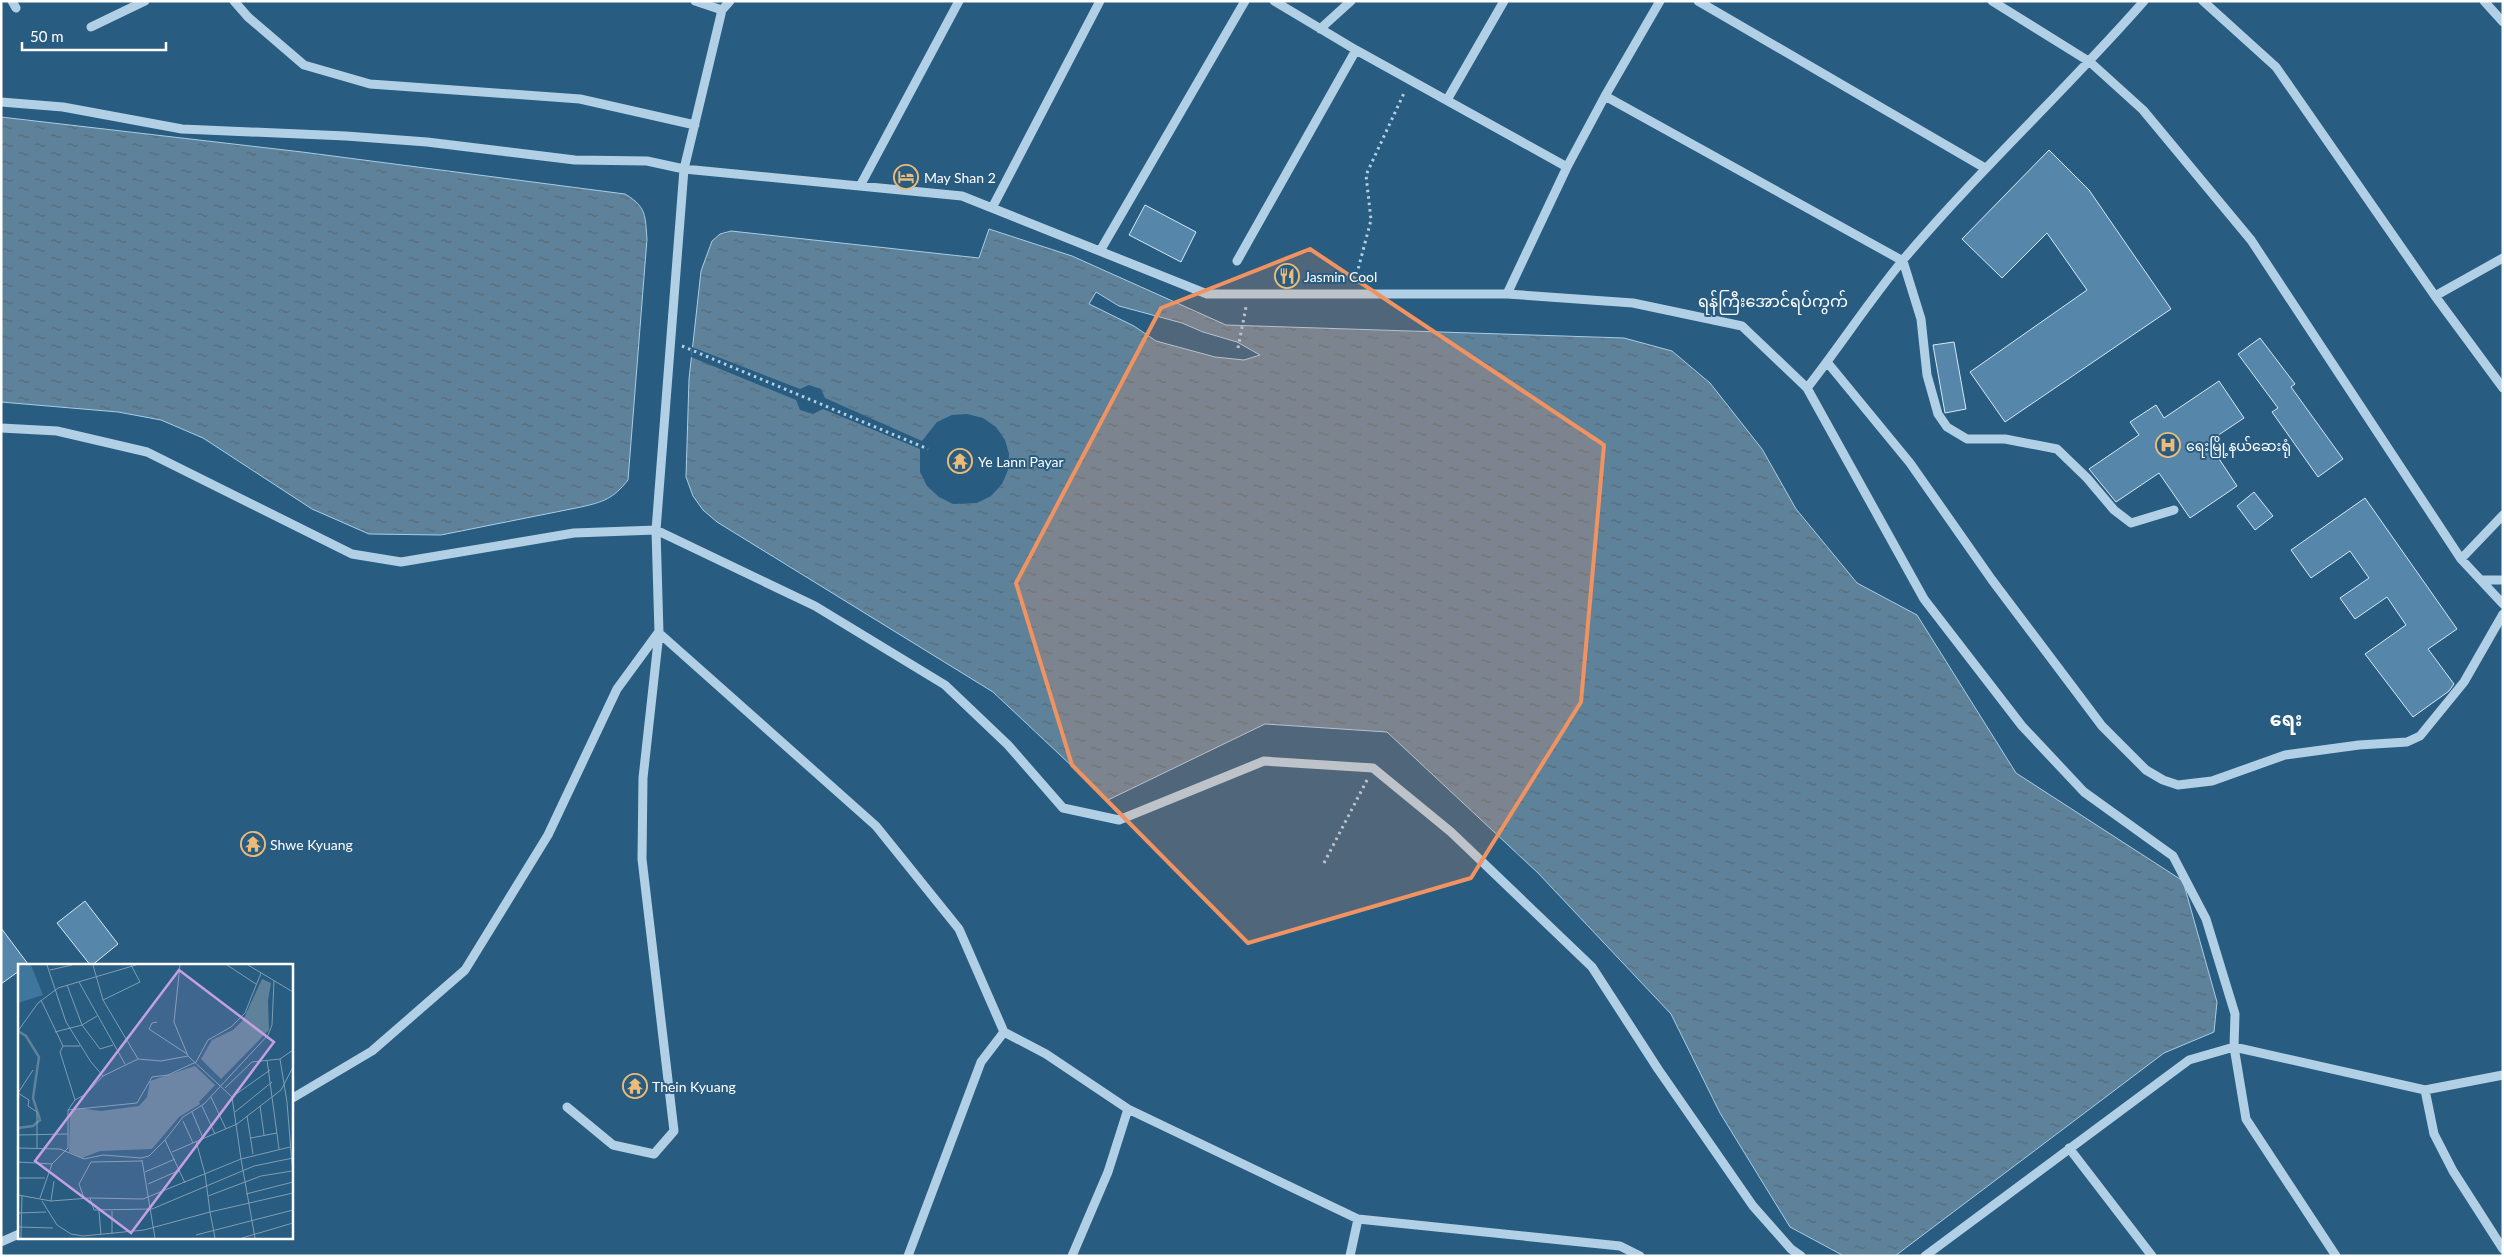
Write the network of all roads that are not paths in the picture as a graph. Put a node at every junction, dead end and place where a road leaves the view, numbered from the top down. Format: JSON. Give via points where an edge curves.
{"nodes":[{"id":1,"x":145,"y":1,"type":"edge"},
{"id":2,"x":234,"y":1,"type":"edge"},
{"id":3,"x":695,"y":1,"type":"edge"},
{"id":4,"x":730,"y":1,"type":"edge"},
{"id":5,"x":959,"y":1,"type":"edge"},
{"id":6,"x":1100,"y":1,"type":"edge"},
{"id":7,"x":1245,"y":1,"type":"edge"},
{"id":8,"x":1274,"y":1,"type":"edge"},
{"id":9,"x":1350,"y":1,"type":"edge"},
{"id":10,"x":1504,"y":1,"type":"edge"},
{"id":11,"x":1660,"y":1,"type":"edge"},
{"id":12,"x":1698,"y":1,"type":"edge"},
{"id":13,"x":1992,"y":1,"type":"edge"},
{"id":14,"x":2144,"y":1,"type":"edge"},
{"id":15,"x":2203,"y":1,"type":"edge"},
{"id":16,"x":2484,"y":1,"type":"edge"},
{"id":17,"x":722,"y":10,"type":"junction"},
{"id":18,"x":2503,"y":22,"type":"edge"},
{"id":19,"x":91,"y":26,"type":"dead end"},
{"id":20,"x":1320,"y":28,"type":"junction"},
{"id":21,"x":1356,"y":50,"type":"junction"},
{"id":22,"x":2090,"y":62,"type":"junction"},
{"id":23,"x":1605,"y":96,"type":"junction"},
{"id":24,"x":1447,"y":100,"type":"junction"},
{"id":25,"x":1,"y":102,"type":"edge"},
{"id":26,"x":695,"y":125,"type":"junction"},
{"id":27,"x":1567,"y":166,"type":"junction"},
{"id":28,"x":1985,"y":168,"type":"junction"},
{"id":29,"x":684,"y":169,"type":"junction"},
{"id":30,"x":860,"y":186,"type":"junction"},
{"id":31,"x":992,"y":208,"type":"junction"},
{"id":32,"x":1100,"y":251,"type":"junction"},
{"id":33,"x":2503,"y":258,"type":"edge"},
{"id":34,"x":1237,"y":261,"type":"dead end"},
{"id":35,"x":1902,"y":261,"type":"junction"},
{"id":36,"x":1507,"y":294,"type":"junction"},
{"id":37,"x":2435,"y":296,"type":"junction"},
{"id":38,"x":1828,"y":362,"type":"junction"},
{"id":39,"x":1808,"y":388,"type":"junction"},
{"id":40,"x":2503,"y":388,"type":"edge"},
{"id":41,"x":1,"y":428,"type":"edge"},
{"id":42,"x":2174,"y":510,"type":"dead end"},
{"id":43,"x":2503,"y":515,"type":"edge"},
{"id":44,"x":656,"y":530,"type":"junction"},
{"id":45,"x":2461,"y":559,"type":"junction"},
{"id":46,"x":2481,"y":580,"type":"junction"},
{"id":47,"x":2503,"y":580,"type":"edge"},
{"id":48,"x":2503,"y":604,"type":"edge"},
{"id":49,"x":2503,"y":614,"type":"edge"},
{"id":50,"x":659,"y":633,"type":"junction"},
{"id":51,"x":1004,"y":1032,"type":"junction"},
{"id":52,"x":2234,"y":1046,"type":"junction"},
{"id":53,"x":2503,"y":1075,"type":"edge"},
{"id":54,"x":2425,"y":1090,"type":"junction"},
{"id":55,"x":292,"y":1098,"type":"edge"},
{"id":56,"x":567,"y":1107,"type":"dead end"},
{"id":57,"x":1128,"y":1109,"type":"junction"},
{"id":58,"x":2069,"y":1148,"type":"junction"},
{"id":59,"x":1358,"y":1219,"type":"junction"},
{"id":60,"x":18,"y":1234,"type":"edge"},
{"id":61,"x":1,"y":1242,"type":"edge"},
{"id":62,"x":2503,"y":1249,"type":"edge"},
{"id":63,"x":908,"y":1256,"type":"edge"},
{"id":64,"x":1072,"y":1256,"type":"edge"},
{"id":65,"x":1350,"y":1256,"type":"edge"},
{"id":66,"x":1640,"y":1256,"type":"edge"},
{"id":67,"x":1801,"y":1256,"type":"edge"},
{"id":68,"x":1925,"y":1256,"type":"edge"},
{"id":69,"x":2152,"y":1256,"type":"edge"},
{"id":70,"x":2336,"y":1256,"type":"edge"}],
"edges":[{"from":1,"to":19,"type":"street"},
{"from":2,"to":26,"type":"street","via":[[248,17],[304,64],[370,84],[580,99]]},
{"from":3,"to":17,"type":"street"},
{"from":4,"to":17,"type":"street"},
{"from":5,"to":30,"type":"street"},
{"from":6,"to":31,"type":"street"},
{"from":7,"to":32,"type":"street"},
{"from":8,"to":20,"type":"street"},
{"from":9,"to":20,"type":"street"},
{"from":10,"to":24,"type":"street"},
{"from":11,"to":23,"type":"street"},
{"from":12,"to":28,"type":"street"},
{"from":13,"to":22,"type":"street"},
{"from":14,"to":22,"type":"street"},
{"from":15,"to":37,"type":"street","via":[[2276,67]]},
{"from":16,"to":18,"type":"street"},
{"from":17,"to":26,"type":"street"},
{"from":20,"to":21,"type":"street"},
{"from":21,"to":24,"type":"street"},
{"from":21,"to":34,"type":"street"},
{"from":22,"to":28,"type":"street"},
{"from":22,"to":45,"type":"street","via":[[2143,110],[2251,240]]},
{"from":23,"to":27,"type":"street"},
{"from":23,"to":35,"type":"street"},
{"from":24,"to":27,"type":"street"},
{"from":25,"to":29,"type":"street","via":[[63,107],[182,129],[346,136],[575,160],[647,161]]},
{"from":26,"to":29,"type":"street"},
{"from":27,"to":36,"type":"street"},
{"from":28,"to":35,"type":"street"},
{"from":29,"to":30,"type":"street"},
{"from":29,"to":44,"type":"street"},
{"from":30,"to":31,"type":"street","via":[[962,196]]},
{"from":31,"to":32,"type":"street"},
{"from":32,"to":36,"type":"street","via":[[1207,294]]},
{"from":33,"to":37,"type":"street"},
{"from":35,"to":38,"type":"street"},
{"from":35,"to":42,"type":"street","via":[[1921,319],[1927,375],[1938,414],[1947,426],[1967,439],[2005,439],[2058,449],[2130,523]]},
{"from":36,"to":39,"type":"street","via":[[1633,303],[1742,326]]},
{"from":37,"to":40,"type":"street"},
{"from":38,"to":39,"type":"street"},
{"from":38,"to":49,"type":"street","via":[[1910,463],[1992,580],[2102,726],[2146,770],[2163,780],[2178,785],[2212,781],[2284,755],[2407,742],[2420,736],[2464,682]]},
{"from":39,"to":52,"type":"street","via":[[1924,598],[2022,726],[2084,792],[2173,856],[2206,919],[2235,1014]]},
{"from":41,"to":44,"type":"street","via":[[57,431],[147,452],[352,554],[401,562],[574,532]]},
{"from":43,"to":45,"type":"street"},
{"from":44,"to":50,"type":"street"},
{"from":44,"to":67,"type":"street","via":[[815,606],[945,685],[1008,745],[1063,808],[1119,820],[1264,760],[1373,768],[1451,832],[1592,967],[1753,1206]]},
{"from":45,"to":46,"type":"street"},
{"from":46,"to":47,"type":"street"},
{"from":46,"to":48,"type":"street"},
{"from":50,"to":51,"type":"street","via":[[876,826],[958,929]]},
{"from":50,"to":55,"type":"street","via":[[617,689],[548,836],[465,970],[372,1051]]},
{"from":50,"to":56,"type":"street","via":[[643,778],[642,859],[674,1131],[654,1154],[613,1145]]},
{"from":51,"to":57,"type":"street","via":[[1046,1054]]},
{"from":51,"to":63,"type":"street","via":[[981,1062]]},
{"from":52,"to":54,"type":"street"},
{"from":52,"to":58,"type":"street","via":[[2189,1060]]},
{"from":52,"to":70,"type":"street","via":[[2246,1119]]},
{"from":53,"to":54,"type":"street"},
{"from":54,"to":62,"type":"street","via":[[2434,1134],[2473,1204]]},
{"from":57,"to":59,"type":"street"},
{"from":57,"to":64,"type":"street","via":[[1108,1172]]},
{"from":58,"to":68,"type":"street"},
{"from":58,"to":69,"type":"street"},
{"from":59,"to":65,"type":"street"},
{"from":59,"to":66,"type":"street","via":[[1620,1246]]},
{"from":60,"to":61,"type":"street"}]}
